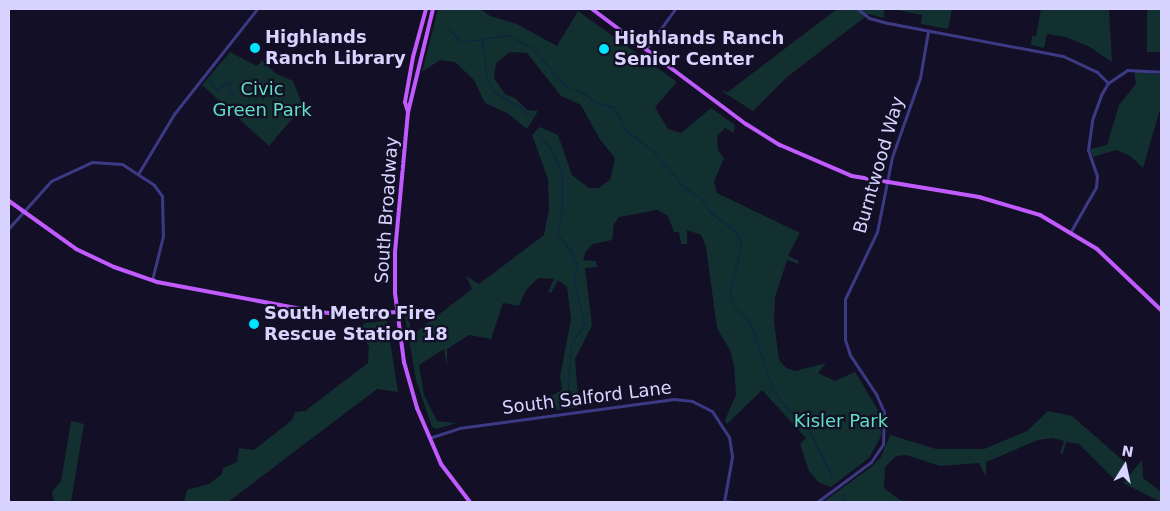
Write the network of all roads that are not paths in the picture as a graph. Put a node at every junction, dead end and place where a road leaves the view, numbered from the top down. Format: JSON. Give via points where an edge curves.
{"nodes":[{"id":1,"x":257,"y":9,"type":"edge"},
{"id":2,"x":426,"y":9,"type":"edge"},
{"id":3,"x":433,"y":9,"type":"edge"},
{"id":4,"x":592,"y":9,"type":"edge"},
{"id":5,"x":676,"y":9,"type":"edge"},
{"id":6,"x":858,"y":9,"type":"edge"},
{"id":7,"x":928,"y":30,"type":"junction"},
{"id":8,"x":646,"y":49,"type":"junction"},
{"id":9,"x":1161,"y":72,"type":"edge"},
{"id":10,"x":1108,"y":83,"type":"junction"},
{"id":11,"x":408,"y":112,"type":"junction"},
{"id":12,"x":138,"y":174,"type":"junction"},
{"id":13,"x":887,"y":184,"type":"junction"},
{"id":14,"x":9,"y":201,"type":"edge"},
{"id":15,"x":22,"y":212,"type":"junction"},
{"id":16,"x":9,"y":228,"type":"edge"},
{"id":17,"x":1071,"y":231,"type":"junction"},
{"id":18,"x":152,"y":280,"type":"junction"},
{"id":19,"x":1161,"y":310,"type":"edge"},
{"id":20,"x":397,"y":312,"type":"junction"},
{"id":21,"x":428,"y":438,"type":"junction"},
{"id":22,"x":724,"y":501,"type":"edge"},
{"id":23,"x":470,"y":502,"type":"edge"},
{"id":24,"x":733,"y":502,"type":"edge"},
{"id":25,"x":817,"y":502,"type":"edge"}],
"edges":[{"from":1,"to":12,"type":"street","via":[[252,20],[174,114]]},
{"from":2,"to":11,"type":"main road","name":"South Broadway","via":[[405,102]]},
{"from":3,"to":11,"type":"main road","name":"South Broadway"},
{"from":4,"to":8,"type":"main road"},
{"from":5,"to":8,"type":"street"},
{"from":6,"to":7,"type":"street","via":[[868,18]]},
{"from":7,"to":10,"type":"street","via":[[1063,56],[1097,72]]},
{"from":7,"to":13,"type":"street","name":"Burntwood Way","via":[[920,78],[892,157]]},
{"from":8,"to":13,"type":"main road","via":[[746,124],[780,145],[836,170]]},
{"from":9,"to":10,"type":"street","via":[[1142,68],[1127,70]]},
{"from":10,"to":17,"type":"street","via":[[1090,129],[1088,150],[1097,176],[1096,187]]},
{"from":11,"to":20,"type":"main road","name":"South Broadway","via":[[395,252]]},
{"from":12,"to":15,"type":"street","via":[[114,162],[83,164],[51,181]]},
{"from":12,"to":18,"type":"street","via":[[154,184],[164,203],[161,249]]},
{"from":13,"to":17,"type":"main road","via":[[1006,203]]},
{"from":13,"to":25,"type":"street","name":"Burntwood Way","via":[[877,232],[845,299],[843,322],[850,355],[884,412],[885,434],[871,462]]},
{"from":14,"to":15,"type":"main road"},
{"from":15,"to":16,"type":"street"},
{"from":15,"to":18,"type":"main road","via":[[76,249]]},
{"from":17,"to":19,"type":"main road","via":[[1107,256]]},
{"from":18,"to":20,"type":"main road","via":[[318,312],[354,315]]},
{"from":20,"to":21,"type":"main road","name":"South Broadway","via":[[404,363]]},
{"from":21,"to":22,"type":"street","name":"South Salford Lane","via":[[459,428],[674,400],[692,401],[712,411],[729,437],[732,457]]},
{"from":21,"to":23,"type":"main road","name":"South Broadway","via":[[448,476]]},
{"from":22,"to":24,"type":"street"}]}
